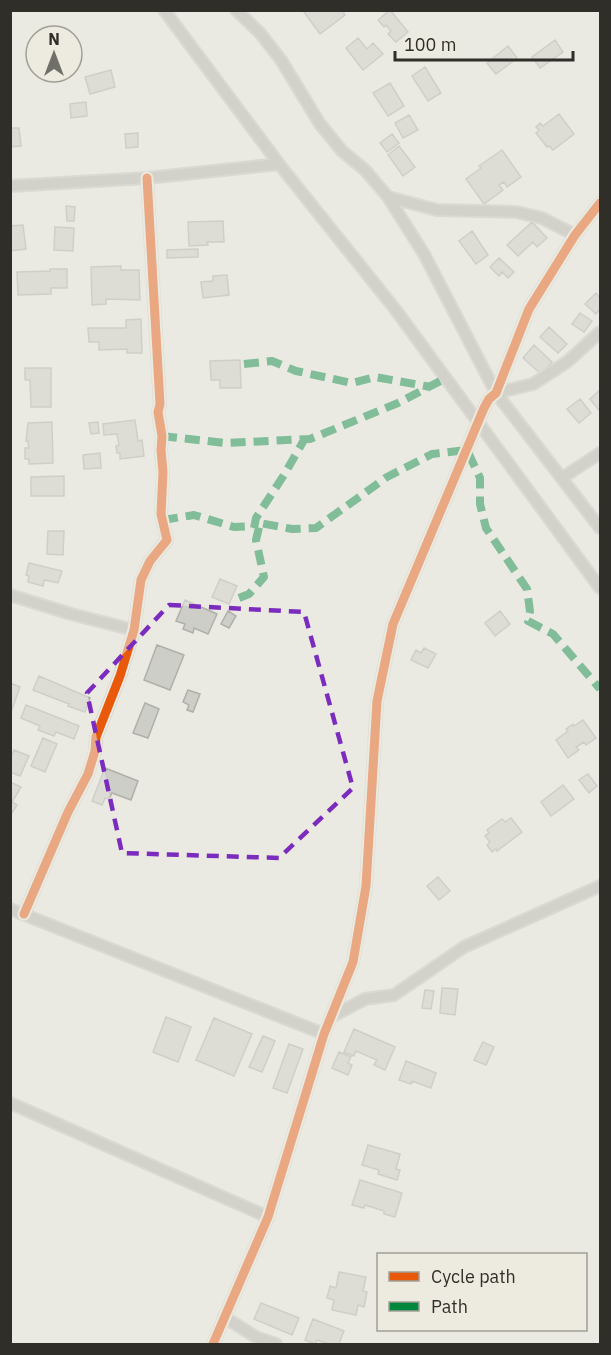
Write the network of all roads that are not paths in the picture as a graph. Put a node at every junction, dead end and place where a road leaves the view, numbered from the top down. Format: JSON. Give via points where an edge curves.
{"nodes":[{"id":1,"x":164,"y":10,"type":"edge"},
{"id":2,"x":236,"y":10,"type":"edge"},
{"id":3,"x":279,"y":164,"type":"junction"},
{"id":4,"x":147,"y":178,"type":"junction"},
{"id":5,"x":10,"y":186,"type":"edge"},
{"id":6,"x":388,"y":197,"type":"junction"},
{"id":7,"x":600,"y":203,"type":"edge"},
{"id":8,"x":575,"y":235,"type":"junction"},
{"id":9,"x":600,"y":332,"type":"edge"},
{"id":10,"x":496,"y":393,"type":"junction"},
{"id":11,"x":479,"y":422,"type":"junction"},
{"id":12,"x":600,"y":453,"type":"edge"},
{"id":13,"x":561,"y":478,"type":"junction"},
{"id":14,"x":600,"y":528,"type":"edge"},
{"id":15,"x":600,"y":588,"type":"edge"},
{"id":16,"x":10,"y":595,"type":"edge"},
{"id":17,"x":134,"y":630,"type":"junction"},
{"id":18,"x":600,"y":886,"type":"edge"},
{"id":19,"x":10,"y":909,"type":"edge"},
{"id":20,"x":24,"y":914,"type":"junction"},
{"id":21,"x":331,"y":1017,"type":"junction"},
{"id":22,"x":324,"y":1034,"type":"junction"},
{"id":23,"x":10,"y":1103,"type":"edge"},
{"id":24,"x":268,"y":1217,"type":"junction"},
{"id":25,"x":224,"y":1317,"type":"junction"},
{"id":26,"x":213,"y":1344,"type":"edge"},
{"id":27,"x":276,"y":1344,"type":"edge"}],
"edges":[{"from":1,"to":3,"type":"street"},
{"from":2,"to":6,"type":"street","via":[[281,60],[320,124]]},
{"from":3,"to":4,"type":"street"},
{"from":3,"to":11,"type":"street"},
{"from":4,"to":5,"type":"street"},
{"from":4,"to":17,"type":"street","via":[[162,436],[161,514],[167,540],[141,580]]},
{"from":6,"to":8,"type":"street","via":[[437,210],[516,212],[542,218]]},
{"from":6,"to":10,"type":"street","via":[[424,254]]},
{"from":7,"to":8,"type":"street"},
{"from":8,"to":10,"type":"street","via":[[529,309]]},
{"from":9,"to":10,"type":"street","via":[[567,362],[534,384]]},
{"from":10,"to":11,"type":"street","via":[[489,399]]},
{"from":10,"to":13,"type":"street"},
{"from":11,"to":15,"type":"street"},
{"from":11,"to":21,"type":"street","via":[[393,624],[377,701],[366,886],[353,962]]},
{"from":12,"to":13,"type":"street"},
{"from":13,"to":14,"type":"street"},
{"from":16,"to":17,"type":"street"},
{"from":17,"to":20,"type":"street","via":[[96,737],[88,774]]},
{"from":18,"to":21,"type":"street","via":[[464,947],[394,995],[365,999]]},
{"from":19,"to":20,"type":"street"},
{"from":20,"to":22,"type":"street"},
{"from":21,"to":22,"type":"street"},
{"from":22,"to":24,"type":"street"},
{"from":23,"to":24,"type":"street"},
{"from":24,"to":25,"type":"street"},
{"from":25,"to":26,"type":"street"},
{"from":25,"to":27,"type":"street","via":[[256,1337]]}]}
